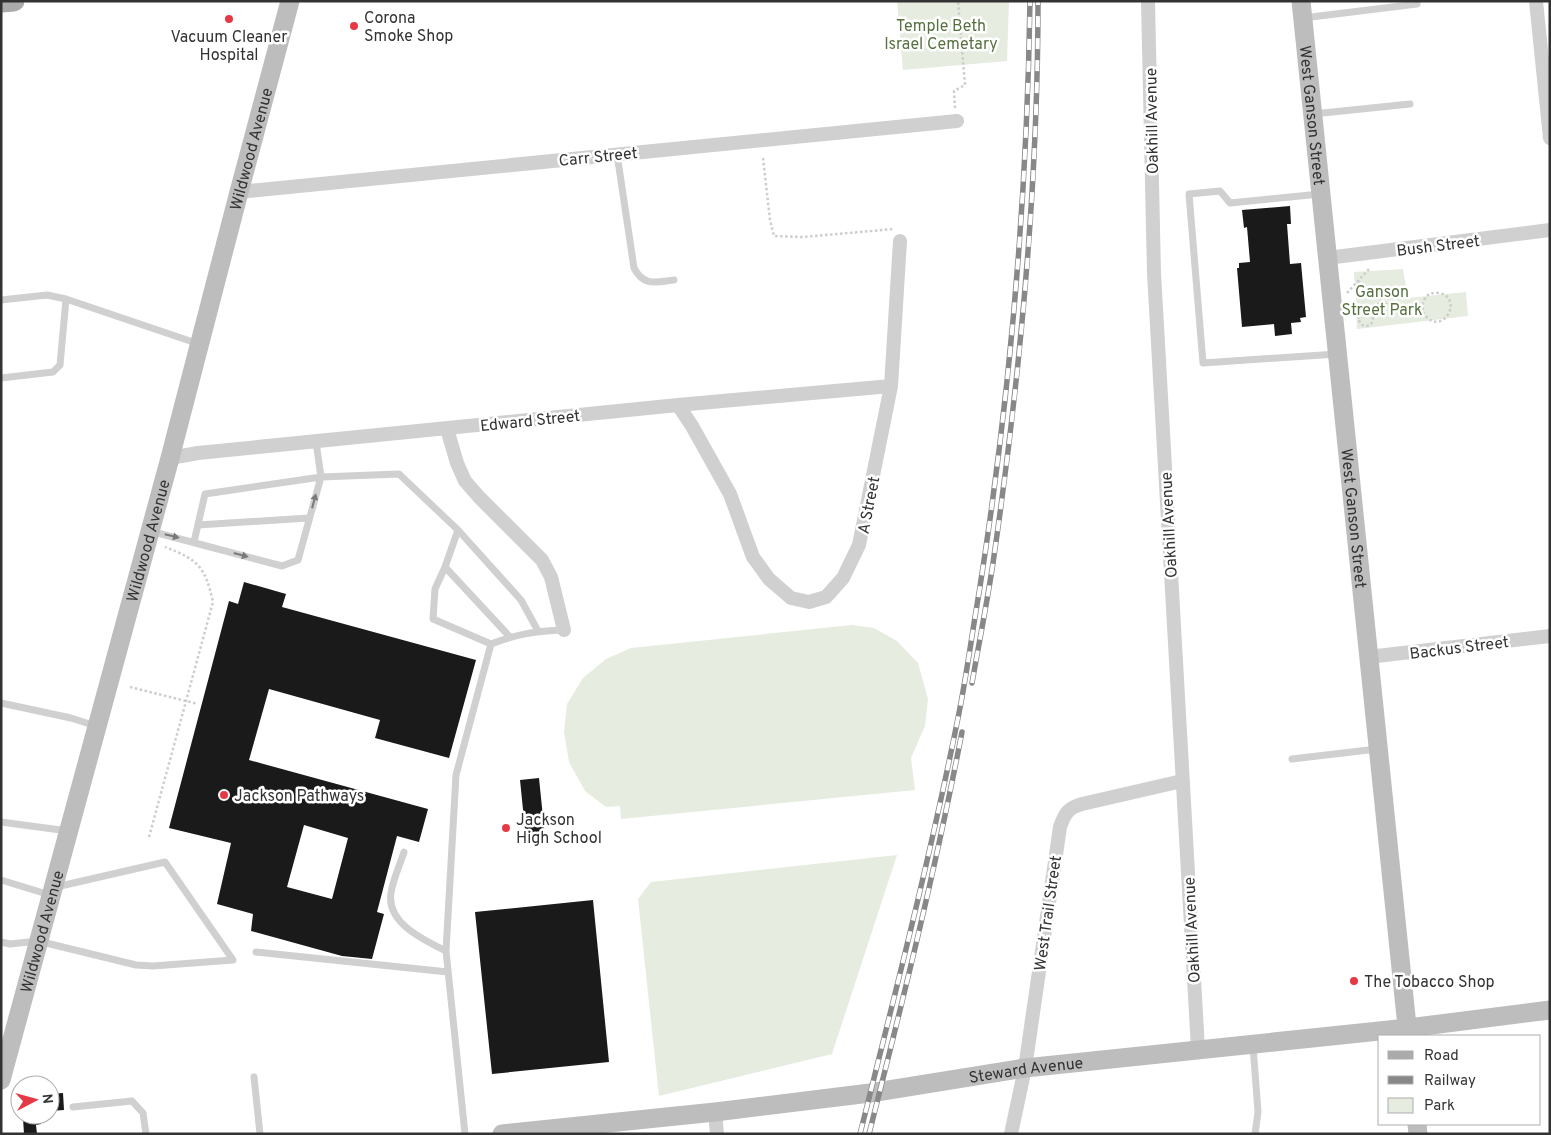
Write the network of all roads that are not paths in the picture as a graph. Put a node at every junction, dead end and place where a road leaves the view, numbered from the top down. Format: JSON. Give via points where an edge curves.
{"nodes":[{"id":1,"x":14,"y":1,"type":"edge"},
{"id":2,"x":290,"y":1,"type":"edge"},
{"id":3,"x":1148,"y":1,"type":"edge"},
{"id":4,"x":1417,"y":1,"type":"edge"},
{"id":5,"x":1536,"y":1,"type":"edge"},
{"id":6,"x":1,"y":2,"type":"edge"},
{"id":7,"x":1302,"y":10,"type":"edge"},
{"id":8,"x":1545,"y":29,"type":"edge"},
{"id":9,"x":1410,"y":104,"type":"dead end"},
{"id":10,"x":1313,"y":114,"type":"junction"},
{"id":11,"x":957,"y":121,"type":"road end"},
{"id":12,"x":1550,"y":138,"type":"edge"},
{"id":13,"x":617,"y":154,"type":"junction"},
{"id":14,"x":239,"y":192,"type":"junction"},
{"id":15,"x":1320,"y":194,"type":"junction"},
{"id":16,"x":1550,"y":230,"type":"edge"},
{"id":17,"x":900,"y":241,"type":"road end"},
{"id":18,"x":1327,"y":258,"type":"junction"},
{"id":19,"x":674,"y":280,"type":"dead end"},
{"id":20,"x":66,"y":299,"type":"junction"},
{"id":21,"x":1,"y":300,"type":"edge"},
{"id":22,"x":200,"y":344,"type":"junction"},
{"id":23,"x":1338,"y":354,"type":"junction"},
{"id":24,"x":1,"y":378,"type":"edge"},
{"id":25,"x":891,"y":386,"type":"junction"},
{"id":26,"x":678,"y":405,"type":"junction"},
{"id":27,"x":447,"y":429,"type":"junction"},
{"id":28,"x":316,"y":442,"type":"junction"},
{"id":29,"x":170,"y":458,"type":"junction"},
{"id":30,"x":321,"y":476,"type":"junction"},
{"id":31,"x":309,"y":518,"type":"junction"},
{"id":32,"x":198,"y":525,"type":"junction"},
{"id":33,"x":458,"y":530,"type":"junction"},
{"id":34,"x":150,"y":531,"type":"junction"},
{"id":35,"x":194,"y":542,"type":"junction"},
{"id":36,"x":445,"y":568,"type":"junction"},
{"id":37,"x":564,"y":630,"type":"joint"},
{"id":38,"x":538,"y":631,"type":"junction"},
{"id":39,"x":1550,"y":636,"type":"edge"},
{"id":40,"x":510,"y":637,"type":"junction"},
{"id":41,"x":491,"y":644,"type":"junction"},
{"id":42,"x":1368,"y":657,"type":"junction"},
{"id":43,"x":1,"y":703,"type":"edge"},
{"id":44,"x":97,"y":726,"type":"junction"},
{"id":45,"x":1378,"y":749,"type":"junction"},
{"id":46,"x":1292,"y":759,"type":"dead end"},
{"id":47,"x":1182,"y":781,"type":"junction"},
{"id":48,"x":1,"y":822,"type":"edge"},
{"id":49,"x":68,"y":831,"type":"junction"},
{"id":50,"x":404,"y":852,"type":"dead end"},
{"id":51,"x":1,"y":880,"type":"edge"},
{"id":52,"x":52,"y":892,"type":"junction"},
{"id":53,"x":38,"y":941,"type":"junction"},
{"id":54,"x":1,"y":942,"type":"edge"},
{"id":55,"x":446,"y":951,"type":"junction"},
{"id":56,"x":256,"y":952,"type":"dead end"},
{"id":57,"x":448,"y":972,"type":"junction"},
{"id":58,"x":1550,"y":1010,"type":"edge"},
{"id":59,"x":7,"y":1031,"type":"edge"},
{"id":60,"x":1408,"y":1032,"type":"edge"},
{"id":61,"x":1253,"y":1044,"type":"junction"},
{"id":62,"x":1198,"y":1049,"type":"junction"},
{"id":63,"x":1024,"y":1068,"type":"junction"},
{"id":64,"x":254,"y":1077,"type":"dead end"},
{"id":65,"x":1,"y":1080,"type":"edge"},
{"id":66,"x":73,"y":1107,"type":"dead end"},
{"id":67,"x":715,"y":1112,"type":"junction"},
{"id":68,"x":146,"y":1134,"type":"edge"},
{"id":69,"x":260,"y":1134,"type":"edge"},
{"id":70,"x":466,"y":1134,"type":"edge"},
{"id":71,"x":502,"y":1134,"type":"edge"},
{"id":72,"x":717,"y":1134,"type":"edge"},
{"id":73,"x":1011,"y":1134,"type":"edge"},
{"id":74,"x":1255,"y":1134,"type":"edge"}],
"edges":[{"from":1,"to":6,"type":"main road"},
{"from":2,"to":14,"type":"street","name":"Wildwood Avenue"},
{"from":3,"to":47,"type":"street","name":"Oakhill Avenue","via":[[1154,272]]},
{"from":4,"to":7,"type":"lane","via":[[1416,4]]},
{"from":5,"to":8,"type":"street"},
{"from":7,"to":10,"type":"street","name":"West Ganson Street"},
{"from":8,"to":12,"type":"street"},
{"from":9,"to":10,"type":"lane"},
{"from":10,"to":15,"type":"street","name":"West Ganson Street"},
{"from":11,"to":13,"type":"street","name":"Carr Street"},
{"from":13,"to":14,"type":"street","name":"Carr Street"},
{"from":13,"to":19,"type":"lane","via":[[634,268],[639,278],[646,282]]},
{"from":14,"to":22,"type":"street","name":"Wildwood Avenue"},
{"from":15,"to":18,"type":"street","name":"West Ganson Street"},
{"from":15,"to":23,"type":"lane","via":[[1230,203],[1220,191],[1189,194],[1203,362]]},
{"from":16,"to":18,"type":"street","name":"Bush Street"},
{"from":17,"to":25,"type":"street","name":"A Street"},
{"from":18,"to":23,"type":"street","name":"West Ganson Street"},
{"from":20,"to":21,"type":"lane","via":[[47,295]]},
{"from":20,"to":22,"type":"lane"},
{"from":20,"to":24,"type":"lane","via":[[60,365],[53,372]]},
{"from":22,"to":29,"type":"street","name":"Wildwood Avenue"},
{"from":23,"to":42,"type":"street","name":"West Ganson Street"},
{"from":25,"to":26,"type":"street","name":"Edward Street"},
{"from":25,"to":26,"type":"street","name":"A Street","via":[[860,545],[834,589],[826,597],[809,602],[791,598],[769,579],[753,557],[730,494]]},
{"from":26,"to":27,"type":"street","name":"Edward Street"},
{"from":27,"to":28,"type":"street","name":"Edward Street"},
{"from":27,"to":37,"type":"street","via":[[465,481],[542,560],[551,577]]},
{"from":28,"to":29,"type":"street","name":"Edward Street"},
{"from":28,"to":30,"type":"lane"},
{"from":29,"to":34,"type":"street","name":"Wildwood Avenue"},
{"from":31,"to":30,"type":"lane","one_way":true},
{"from":30,"to":32,"type":"lane","via":[[205,494]]},
{"from":30,"to":33,"type":"lane","via":[[399,474]]},
{"from":31,"to":32,"type":"lane"},
{"from":35,"to":31,"type":"lane","one_way":true,"via":[[282,566],[298,560]]},
{"from":32,"to":35,"type":"lane"},
{"from":33,"to":36,"type":"lane"},
{"from":33,"to":38,"type":"lane","via":[[521,600]]},
{"from":34,"to":35,"type":"lane","one_way":true},
{"from":34,"to":44,"type":"street","name":"Wildwood Avenue"},
{"from":36,"to":40,"type":"lane"},
{"from":36,"to":41,"type":"lane","via":[[435,588],[433,619]]},
{"from":37,"to":38,"type":"lane"},
{"from":38,"to":40,"type":"lane"},
{"from":39,"to":42,"type":"street","name":"Backus Street"},
{"from":40,"to":41,"type":"lane"},
{"from":41,"to":55,"type":"lane","via":[[456,775]]},
{"from":42,"to":45,"type":"street","name":"West Ganson Street"},
{"from":43,"to":44,"type":"lane"},
{"from":44,"to":49,"type":"street","name":"Wildwood Avenue"},
{"from":45,"to":46,"type":"lane"},
{"from":45,"to":60,"type":"street","name":"West Ganson Street"},
{"from":47,"to":62,"type":"street","name":"Oakhill Avenue"},
{"from":47,"to":63,"type":"street","name":"West Trail Street","via":[[1082,804],[1065,815],[1060,827]]},
{"from":48,"to":49,"type":"lane"},
{"from":49,"to":52,"type":"street","name":"Wildwood Avenue"},
{"from":50,"to":55,"type":"lane","via":[[391,893],[391,907],[400,922]]},
{"from":51,"to":52,"type":"lane"},
{"from":52,"to":53,"type":"street","name":"Wildwood Avenue"},
{"from":52,"to":53,"type":"lane","via":[[166,862],[233,960],[136,965]]},
{"from":53,"to":54,"type":"lane"},
{"from":53,"to":59,"type":"street","name":"Wildwood Avenue"},
{"from":55,"to":57,"type":"lane"},
{"from":56,"to":57,"type":"lane"},
{"from":57,"to":70,"type":"lane"},
{"from":58,"to":60,"type":"street","name":"Steward Avenue"},
{"from":59,"to":65,"type":"street","name":"Wildwood Avenue"},
{"from":60,"to":61,"type":"street","name":"Steward Avenue"},
{"from":61,"to":62,"type":"street","name":"Steward Avenue"},
{"from":61,"to":74,"type":"lane","via":[[1258,1112]]},
{"from":62,"to":63,"type":"street","name":"Steward Avenue"},
{"from":63,"to":67,"type":"street","name":"Steward Avenue","via":[[870,1093]]},
{"from":63,"to":73,"type":"street","name":"West Trail Street"},
{"from":64,"to":69,"type":"lane"},
{"from":66,"to":68,"type":"lane","via":[[132,1101],[143,1113]]},
{"from":67,"to":71,"type":"street","name":"Steward Avenue"},
{"from":67,"to":72,"type":"street"}]}
